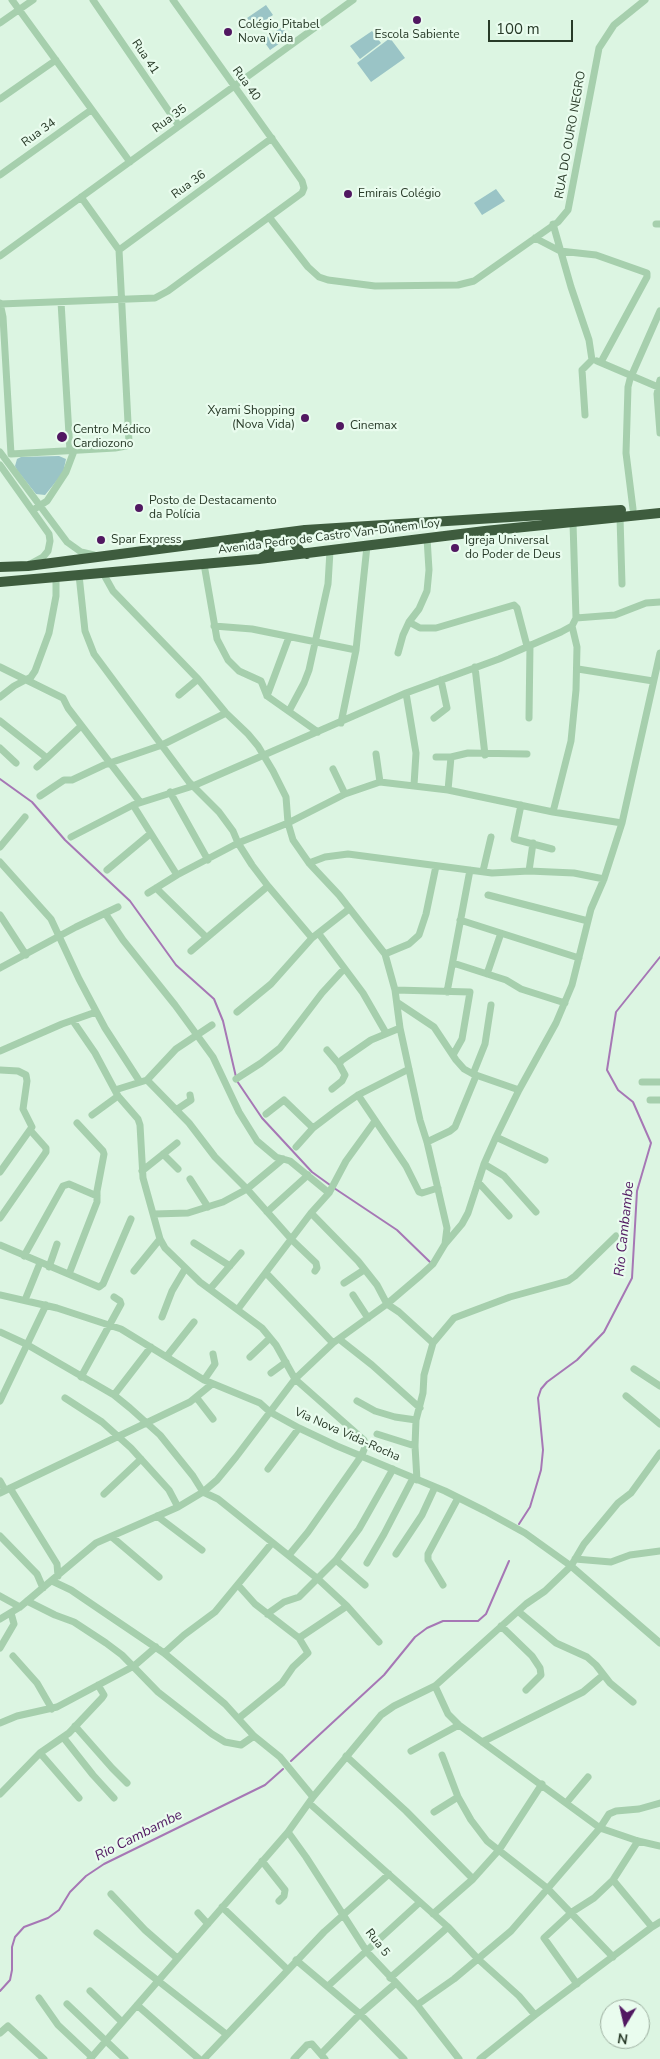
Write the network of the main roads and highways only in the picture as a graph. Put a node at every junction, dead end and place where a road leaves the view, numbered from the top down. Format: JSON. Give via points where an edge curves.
{"nodes":[{"id":1,"x":660,"y":507,"type":"edge"},
{"id":2,"x":660,"y":513,"type":"edge"},
{"id":3,"x":305,"y":530,"type":"junction"},
{"id":4,"x":256,"y":535,"type":"junction"},
{"id":5,"x":308,"y":554,"type":"junction"},
{"id":6,"x":259,"y":559,"type":"junction"},
{"id":7,"x":0,"y":568,"type":"edge"},
{"id":8,"x":0,"y":582,"type":"edge"}],
"edges":[{"from":1,"to":3,"type":"highway","name":"Avenida Pedro de Castro Van-Dúnem Loy"},
{"from":2,"to":5,"type":"highway","name":"Avenida Pedro de Castro Van-Dúnem Loy"},
{"from":3,"to":4,"type":"highway","name":"Avenida Pedro de Castro Van-Dúnem Loy"},
{"from":3,"to":5,"type":"highway","via":[[297,535],[295,544],[300,552]]},
{"from":4,"to":6,"type":"highway","via":[[265,538],[270,546],[268,554]]},
{"from":4,"to":7,"type":"highway","name":"Avenida Pedro de Castro Van-Dúnem Loy"},
{"from":5,"to":6,"type":"highway","name":"Avenida Pedro de Castro Van-Dúnem Loy"},
{"from":6,"to":8,"type":"highway","name":"Avenida Pedro de Castro Van-Dúnem Loy"}]}
